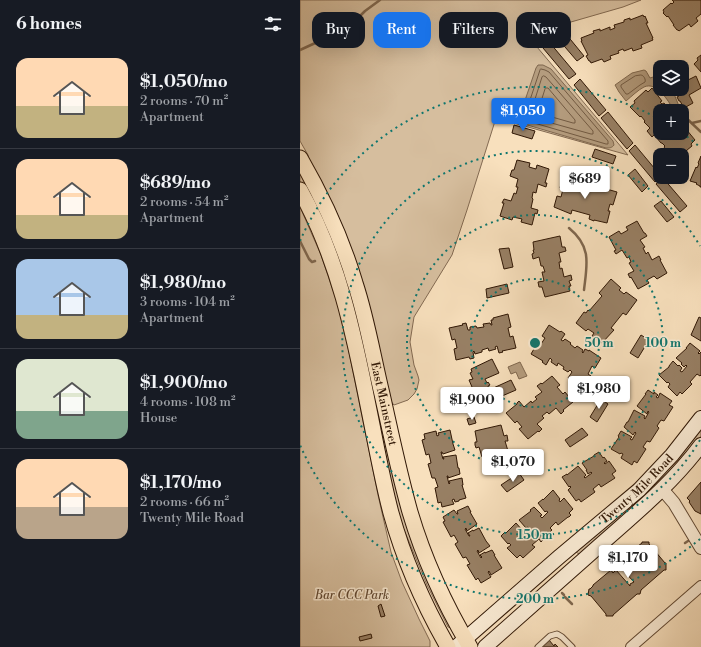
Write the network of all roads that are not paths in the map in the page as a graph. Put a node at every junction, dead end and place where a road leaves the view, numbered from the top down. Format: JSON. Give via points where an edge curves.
{"nodes":[{"id":1,"x":300,"y":158,"type":"edge"},
{"id":2,"x":300,"y":190,"type":"edge"},
{"id":3,"x":701,"y":418,"type":"edge"},
{"id":4,"x":701,"y":445,"type":"edge"},
{"id":5,"x":662,"y":489,"type":"junction"},
{"id":6,"x":701,"y":548,"type":"edge"},
{"id":7,"x":701,"y":586,"type":"edge"},
{"id":8,"x":464,"y":644,"type":"edge"},
{"id":9,"x":448,"y":647,"type":"edge"},
{"id":10,"x":485,"y":647,"type":"edge"},
{"id":11,"x":538,"y":647,"type":"edge"},
{"id":12,"x":572,"y":647,"type":"edge"},
{"id":13,"x":631,"y":647,"type":"edge"}],
"edges":[{"from":1,"to":8,"type":"main road","name":"East Mainstreet","via":[[328,211],[353,275],[412,518]]},
{"from":2,"to":9,"type":"main road","name":"East Mainstreet","via":[[327,248],[346,305],[384,486],[396,528],[421,594]]},
{"from":3,"to":8,"type":"main road","name":"Twenty Mile Road","via":[[672,455],[639,490],[559,557]]},
{"from":4,"to":5,"type":"main road","name":"Twenty Mile Road"},
{"from":5,"to":6,"type":"street","via":[[674,503]]},
{"from":5,"to":10,"type":"main road","name":"Twenty Mile Road"},
{"from":7,"to":13,"type":"street"},
{"from":11,"to":12,"type":"lane","via":[[550,636],[557,634]]}]}
